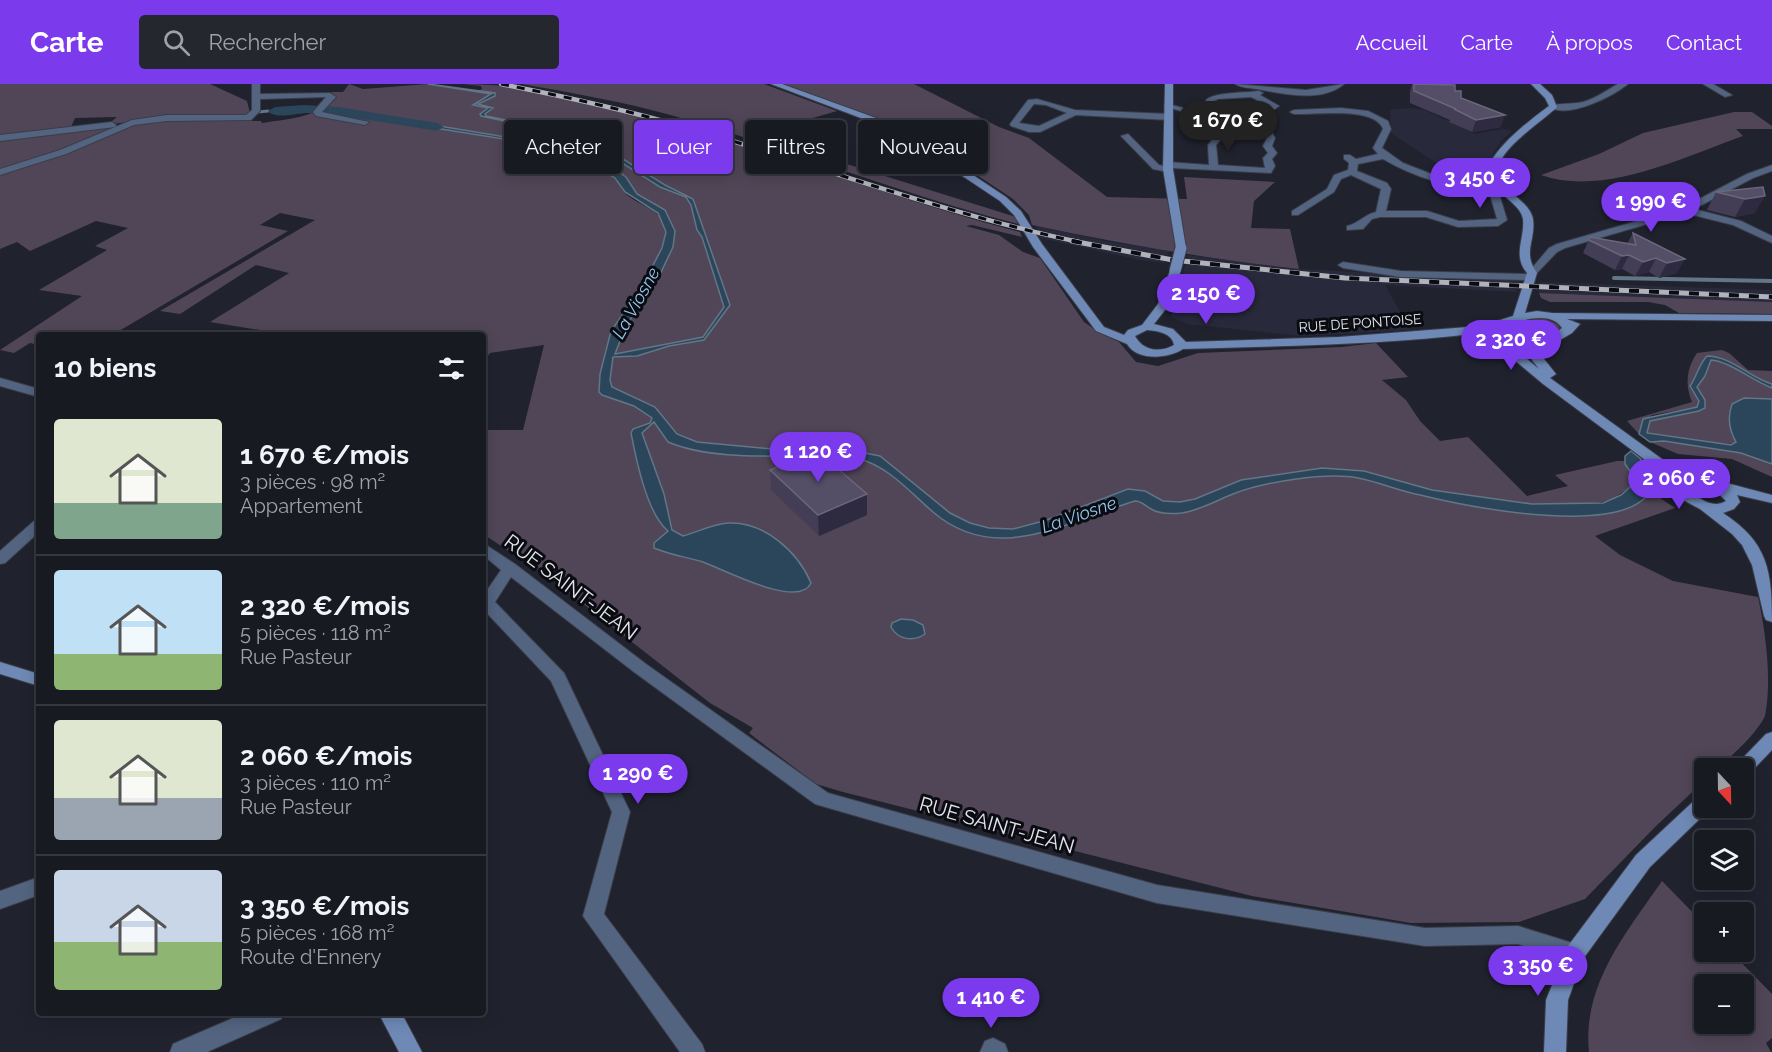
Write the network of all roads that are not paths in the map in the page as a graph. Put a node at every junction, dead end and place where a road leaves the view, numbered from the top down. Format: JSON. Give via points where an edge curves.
{"nodes":[{"id":1,"x":256,"y":84,"type":"edge"},
{"id":2,"x":775,"y":84,"type":"edge"},
{"id":3,"x":1169,"y":84,"type":"edge"},
{"id":4,"x":1239,"y":84,"type":"edge"},
{"id":5,"x":1340,"y":84,"type":"edge"},
{"id":6,"x":1535,"y":84,"type":"edge"},
{"id":7,"x":1624,"y":84,"type":"edge"},
{"id":8,"x":1707,"y":84,"type":"edge"},
{"id":9,"x":1260,"y":88,"type":"edge"},
{"id":10,"x":1728,"y":95,"type":"dead end"},
{"id":11,"x":255,"y":97,"type":"junction"},
{"id":12,"x":1168,"y":106,"type":"junction"},
{"id":13,"x":1553,"y":107,"type":"junction"},
{"id":14,"x":1075,"y":112,"type":"junction"},
{"id":15,"x":1294,"y":112,"type":"dead end"},
{"id":16,"x":1169,"y":117,"type":"junction"},
{"id":17,"x":1209,"y":118,"type":"junction"},
{"id":18,"x":365,"y":122,"type":"dead end"},
{"id":19,"x":126,"y":125,"type":"junction"},
{"id":20,"x":1125,"y":136,"type":"dead end"},
{"id":21,"x":0,"y":138,"type":"edge"},
{"id":22,"x":1383,"y":156,"type":"junction"},
{"id":23,"x":1351,"y":164,"type":"junction"},
{"id":24,"x":1168,"y":167,"type":"junction"},
{"id":25,"x":1211,"y":168,"type":"junction"},
{"id":26,"x":1772,"y":168,"type":"edge"},
{"id":27,"x":0,"y":172,"type":"edge"},
{"id":28,"x":1497,"y":188,"type":"junction"},
{"id":29,"x":1685,"y":210,"type":"junction"},
{"id":30,"x":1295,"y":213,"type":"dead end"},
{"id":31,"x":1380,"y":214,"type":"junction"},
{"id":32,"x":1351,"y":228,"type":"dead end"},
{"id":33,"x":1772,"y":240,"type":"edge"},
{"id":34,"x":1343,"y":265,"type":"dead end"},
{"id":35,"x":1532,"y":275,"type":"junction"},
{"id":36,"x":1525,"y":296,"type":"junction"},
{"id":37,"x":1163,"y":305,"type":"junction"},
{"id":38,"x":1549,"y":315,"type":"junction"},
{"id":39,"x":1518,"y":317,"type":"junction"},
{"id":40,"x":1600,"y":318,"type":"junction"},
{"id":41,"x":1772,"y":318,"type":"edge"},
{"id":42,"x":1146,"y":327,"type":"junction"},
{"id":43,"x":1455,"y":331,"type":"junction"},
{"id":44,"x":1568,"y":331,"type":"junction"},
{"id":45,"x":1131,"y":336,"type":"junction"},
{"id":46,"x":1499,"y":336,"type":"junction"},
{"id":47,"x":1174,"y":337,"type":"junction"},
{"id":48,"x":1538,"y":347,"type":"junction"},
{"id":49,"x":0,"y":382,"type":"edge"},
{"id":50,"x":36,"y":392,"type":"edge"},
{"id":51,"x":1625,"y":436,"type":"junction"},
{"id":52,"x":1658,"y":459,"type":"junction"},
{"id":53,"x":1709,"y":483,"type":"junction"},
{"id":54,"x":1683,"y":490,"type":"junction"},
{"id":55,"x":1765,"y":498,"type":"edge"},
{"id":56,"x":1732,"y":503,"type":"junction"},
{"id":57,"x":1701,"y":505,"type":"junction"},
{"id":58,"x":36,"y":527,"type":"edge"},
{"id":59,"x":486,"y":550,"type":"edge"},
{"id":60,"x":0,"y":559,"type":"edge"},
{"id":61,"x":510,"y":568,"type":"junction"},
{"id":62,"x":1772,"y":578,"type":"edge"},
{"id":63,"x":1772,"y":616,"type":"edge"},
{"id":64,"x":0,"y":668,"type":"edge"},
{"id":65,"x":36,"y":679,"type":"edge"},
{"id":66,"x":1772,"y":739,"type":"edge"},
{"id":67,"x":1754,"y":758,"type":"edge"},
{"id":68,"x":1694,"y":813,"type":"edge"},
{"id":69,"x":36,"y":887,"type":"edge"},
{"id":70,"x":0,"y":900,"type":"edge"},
{"id":71,"x":1575,"y":953,"type":"junction"},
{"id":72,"x":266,"y":1016,"type":"edge"},
{"id":73,"x":390,"y":1016,"type":"edge"},
{"id":74,"x":217,"y":1045,"type":"edge"},
{"id":75,"x":181,"y":1052,"type":"edge"},
{"id":76,"x":411,"y":1052,"type":"edge"},
{"id":77,"x":694,"y":1052,"type":"edge"},
{"id":78,"x":992,"y":1052,"type":"edge"},
{"id":79,"x":997,"y":1052,"type":"edge"},
{"id":80,"x":1555,"y":1052,"type":"edge"}],
"edges":[{"from":1,"to":11,"type":"street"},
{"from":2,"to":45,"type":"main road","via":[[904,132],[1009,204],[1100,329]]},
{"from":3,"to":12,"type":"main road"},
{"from":4,"to":9,"type":"street"},
{"from":5,"to":9,"type":"street","via":[[1319,93]]},
{"from":6,"to":13,"type":"main road","via":[[1550,97]]},
{"from":7,"to":13,"type":"street","via":[[1590,103]]},
{"from":8,"to":10,"type":"street"},
{"from":9,"to":17,"type":"street","via":[[1233,97],[1216,96],[1210,100]]},
{"from":9,"to":25,"type":"street","via":[[1275,106],[1259,116],[1271,138],[1267,146],[1273,153],[1267,158],[1268,171]]},
{"from":11,"to":18,"type":"street","via":[[330,96],[319,111]]},
{"from":11,"to":19,"type":"street","via":[[255,112],[248,118],[167,118]]},
{"from":12,"to":16,"type":"main road"},
{"from":12,"to":17,"type":"street"},
{"from":13,"to":28,"type":"main road","via":[[1504,149],[1494,163]]},
{"from":14,"to":14,"type":"street","via":[[1040,129],[1014,124],[1031,102],[1053,103]]},
{"from":14,"to":16,"type":"street"},
{"from":15,"to":22,"type":"street","via":[[1342,111],[1381,119],[1387,129],[1377,148]]},
{"from":16,"to":24,"type":"main road"},
{"from":17,"to":25,"type":"street","via":[[1225,122],[1216,131],[1217,139],[1212,145],[1215,163]]},
{"from":19,"to":21,"type":"street"},
{"from":19,"to":27,"type":"street","via":[[63,153]]},
{"from":20,"to":24,"type":"street","via":[[1156,167]]},
{"from":22,"to":23,"type":"street"},
{"from":22,"to":28,"type":"street","via":[[1409,171],[1473,187]]},
{"from":23,"to":30,"type":"street","via":[[1334,179],[1331,190]]},
{"from":23,"to":31,"type":"street","via":[[1386,189]]},
{"from":24,"to":25,"type":"street"},
{"from":24,"to":37,"type":"main road","bridge":true,"via":[[1181,248]]},
{"from":26,"to":29,"type":"street"},
{"from":28,"to":31,"type":"street","via":[[1502,220],[1498,223],[1458,224],[1427,214]]},
{"from":28,"to":35,"type":"main road","via":[[1526,212],[1524,258]]},
{"from":29,"to":33,"type":"street","via":[[1737,223]]},
{"from":29,"to":35,"type":"street","via":[[1561,246]]},
{"from":31,"to":32,"type":"street"},
{"from":34,"to":35,"type":"street","via":[[1401,274]]},
{"from":35,"to":36,"type":"main road"},
{"from":36,"to":38,"type":"main road"},
{"from":36,"to":39,"type":"main road"},
{"from":37,"to":42,"type":"main road"},
{"from":37,"to":47,"type":"main road"},
{"from":38,"to":39,"type":"main road","via":[[1529,313]]},
{"from":38,"to":40,"type":"main road"},
{"from":38,"to":44,"type":"main road","via":[[1565,323]]},
{"from":39,"to":46,"type":"main road"},
{"from":40,"to":41,"type":"main road"},
{"from":40,"to":44,"type":"main road","via":[[1579,322]]},
{"from":42,"to":45,"type":"main road"},
{"from":42,"to":47,"type":"main road"},
{"from":43,"to":46,"type":"main road","name":"RUE DE PONTOISE"},
{"from":43,"to":46,"type":"main road","name":"RUE DE PONTOISE"},
{"from":43,"to":47,"type":"main road","name":"RUE DE PONTOISE","via":[[1232,343]]},
{"from":44,"to":48,"type":"main road"},
{"from":45,"to":47,"type":"main road","via":[[1134,346],[1163,354]]},
{"from":46,"to":48,"type":"main road","name":"RUE DE PONTOISE","via":[[1515,346]]},
{"from":46,"to":51,"type":"main road","via":[[1556,390]]},
{"from":48,"to":51,"type":"main road","via":[[1538,360],[1565,390]]},
{"from":49,"to":50,"type":"street"},
{"from":51,"to":52,"type":"main road"},
{"from":52,"to":53,"type":"main road"},
{"from":52,"to":54,"type":"main road"},
{"from":53,"to":54,"type":"main road","via":[[1687,482]]},
{"from":53,"to":55,"type":"main road"},
{"from":53,"to":56,"type":"main road","via":[[1727,492]]},
{"from":54,"to":57,"type":"main road"},
{"from":55,"to":56,"type":"main road"},
{"from":56,"to":57,"type":"main road","via":[[1720,508]]},
{"from":56,"to":62,"type":"main road","via":[[1762,546]]},
{"from":57,"to":63,"type":"main road","via":[[1749,540],[1757,556]]},
{"from":58,"to":60,"type":"street"},
{"from":59,"to":61,"type":"street","name":"RUE SAINT-JEAN"},
{"from":61,"to":71,"type":"street","name":"RUE SAINT-JEAN","via":[[640,668],[822,799],[1157,894],[1425,937],[1518,936]]},
{"from":61,"to":77,"type":"street","via":[[486,603],[558,677],[621,812],[593,916]]},
{"from":64,"to":65,"type":"main road"},
{"from":66,"to":67,"type":"main road"},
{"from":68,"to":71,"type":"main road","via":[[1643,861]]},
{"from":69,"to":70,"type":"street"},
{"from":71,"to":80,"type":"main road","via":[[1557,1000]]},
{"from":72,"to":74,"type":"street"},
{"from":73,"to":76,"type":"main road"},
{"from":74,"to":75,"type":"street"},
{"from":78,"to":79,"type":"street"}]}
